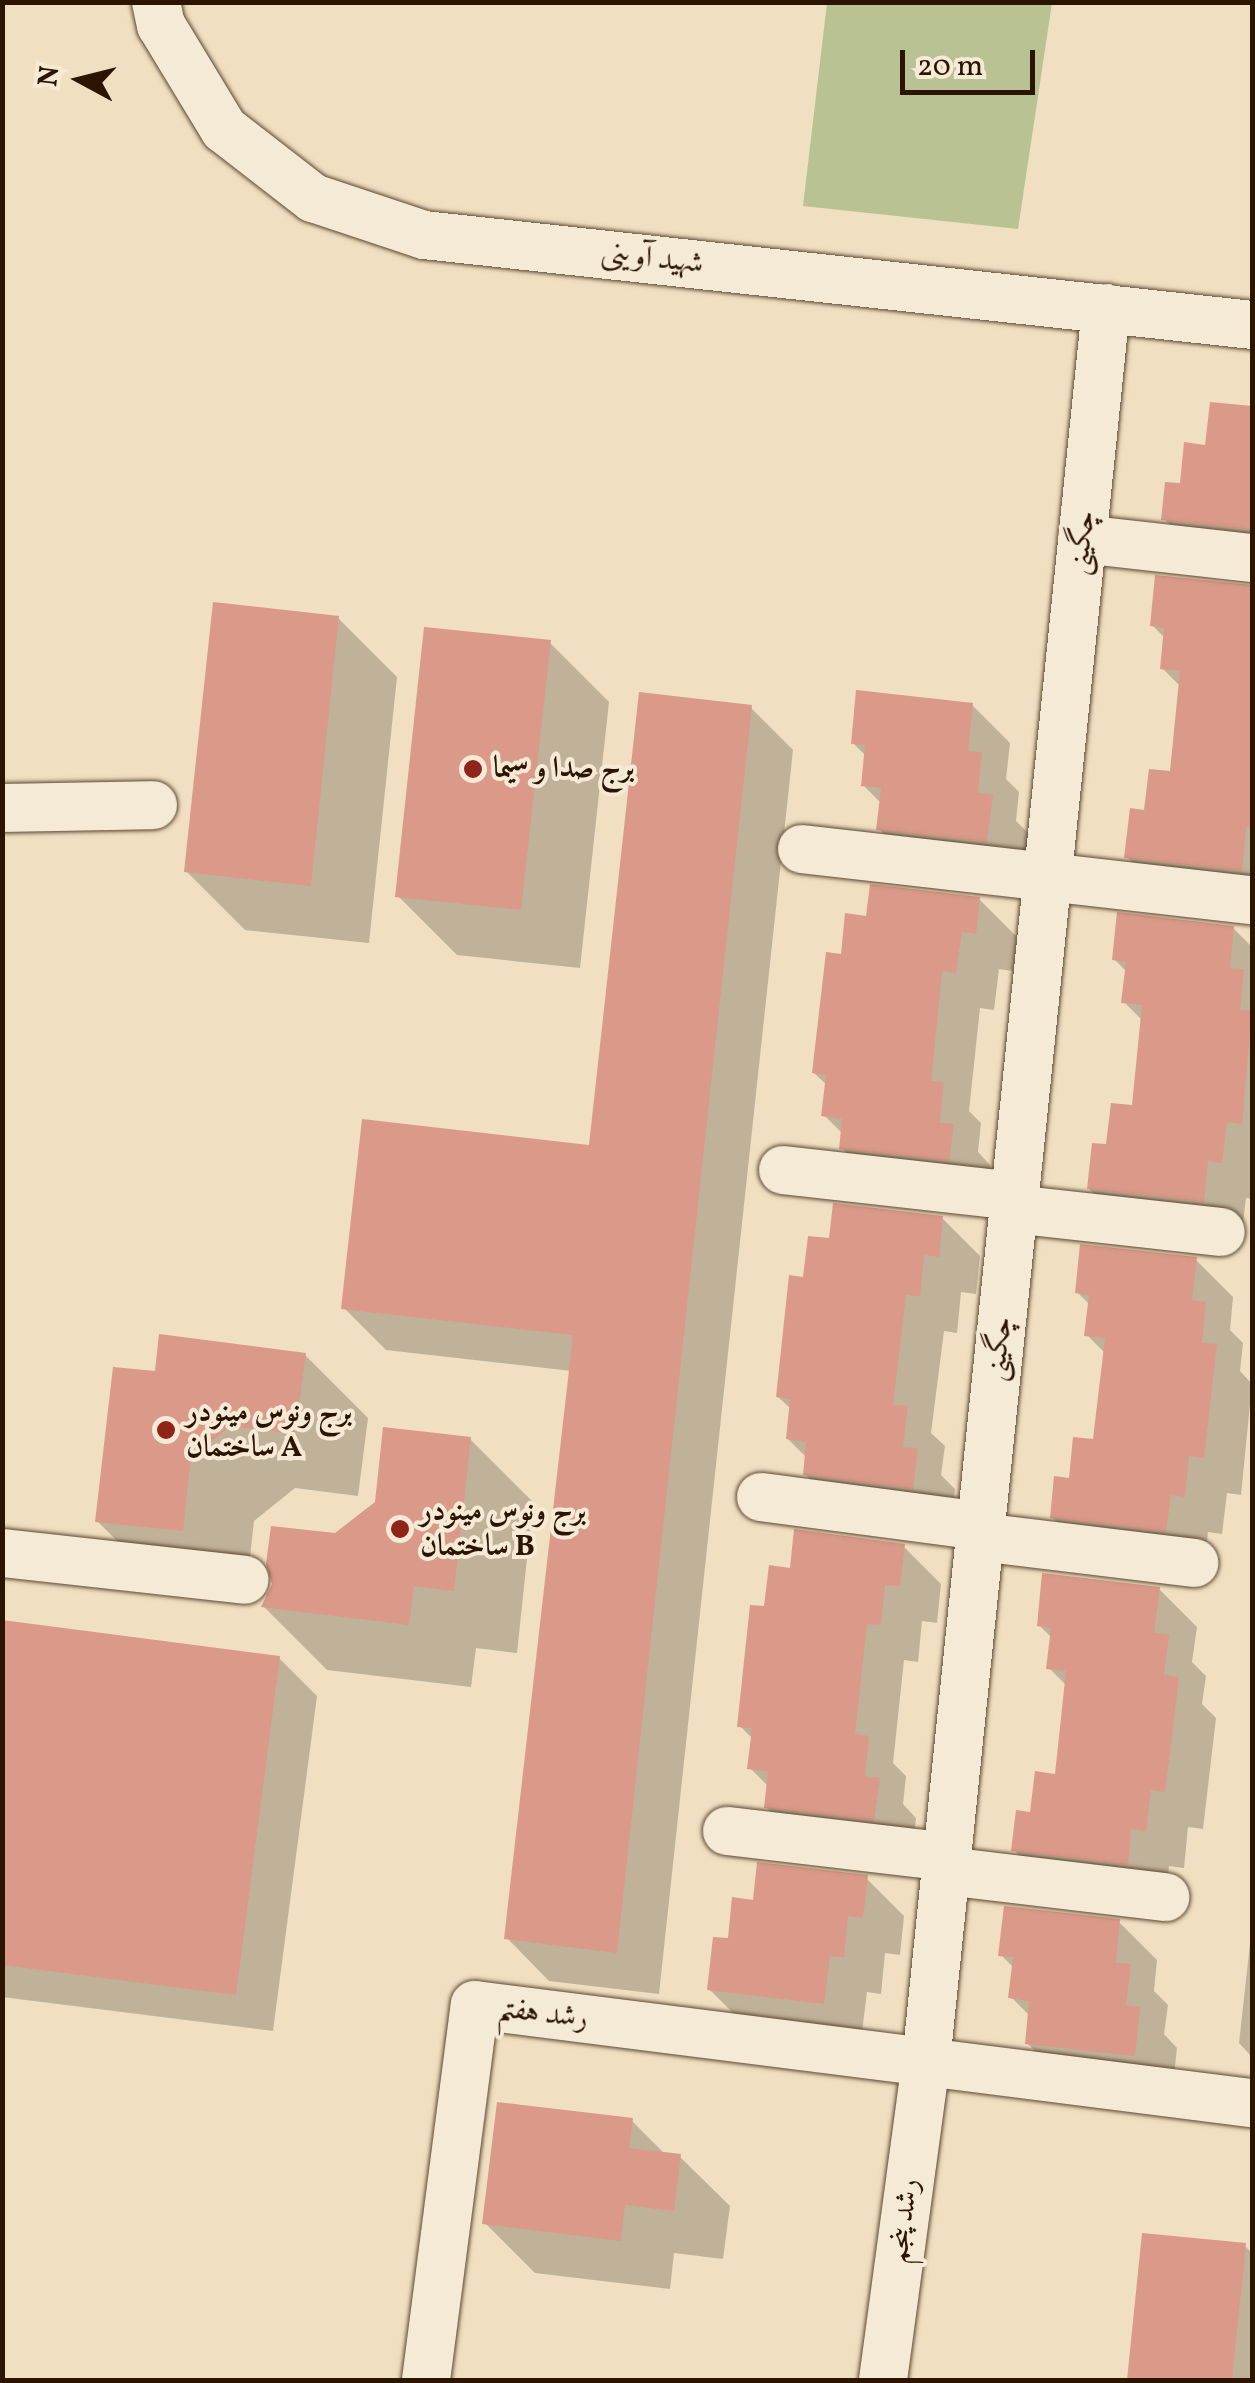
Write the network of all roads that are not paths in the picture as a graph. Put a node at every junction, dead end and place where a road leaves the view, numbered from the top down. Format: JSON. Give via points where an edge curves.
{"nodes":[{"id":1,"x":156,"y":2,"type":"edge"},
{"id":2,"x":1106,"y":308,"type":"junction"},
{"id":3,"x":1252,"y":326,"type":"edge"},
{"id":4,"x":1082,"y":539,"type":"junction"},
{"id":5,"x":1252,"y":558,"type":"edge"},
{"id":6,"x":152,"y":806,"type":"dead end"},
{"id":7,"x":2,"y":808,"type":"edge"},
{"id":8,"x":802,"y":848,"type":"dead end"},
{"id":9,"x":1047,"y":878,"type":"junction"},
{"id":10,"x":1252,"y":900,"type":"edge"},
{"id":11,"x":783,"y":1170,"type":"dead end"},
{"id":12,"x":1014,"y":1203,"type":"junction"},
{"id":13,"x":1222,"y":1232,"type":"dead end"},
{"id":14,"x":761,"y":1498,"type":"dead end"},
{"id":15,"x":980,"y":1531,"type":"junction"},
{"id":16,"x":2,"y":1552,"type":"edge"},
{"id":17,"x":1194,"y":1564,"type":"dead end"},
{"id":18,"x":245,"y":1580,"type":"dead end"},
{"id":19,"x":727,"y":1832,"type":"dead end"},
{"id":20,"x":946,"y":1864,"type":"junction"},
{"id":21,"x":1164,"y":1897,"type":"dead end"},
{"id":22,"x":926,"y":2062,"type":"junction"},
{"id":23,"x":1252,"y":2102,"type":"edge"},
{"id":24,"x":426,"y":2380,"type":"edge"},
{"id":25,"x":883,"y":2380,"type":"edge"}],
"edges":[{"from":1,"to":2,"type":"street","name":"شهید آوینی","via":[[161,25],[224,129],[313,198],[424,235]]},
{"from":2,"to":3,"type":"street","name":"شهید آوینی"},
{"from":2,"to":4,"type":"street","name":"چگینی"},
{"from":4,"to":5,"type":"street"},
{"from":4,"to":9,"type":"street","name":"چگینی"},
{"from":6,"to":7,"type":"street"},
{"from":8,"to":9,"type":"street"},
{"from":9,"to":10,"type":"street"},
{"from":9,"to":12,"type":"street","name":"چگینی"},
{"from":11,"to":12,"type":"street"},
{"from":12,"to":13,"type":"street"},
{"from":12,"to":15,"type":"street","name":"چگینی"},
{"from":14,"to":15,"type":"street"},
{"from":15,"to":17,"type":"street"},
{"from":15,"to":20,"type":"street","name":"چگینی"},
{"from":16,"to":18,"type":"street"},
{"from":19,"to":20,"type":"street"},
{"from":20,"to":21,"type":"street"},
{"from":20,"to":22,"type":"street","name":"چگینی"},
{"from":22,"to":23,"type":"street"},
{"from":22,"to":24,"type":"street","name":"رشد هفتم","via":[[475,2005]]},
{"from":22,"to":25,"type":"street","name":"رشد پنجم"}]}
